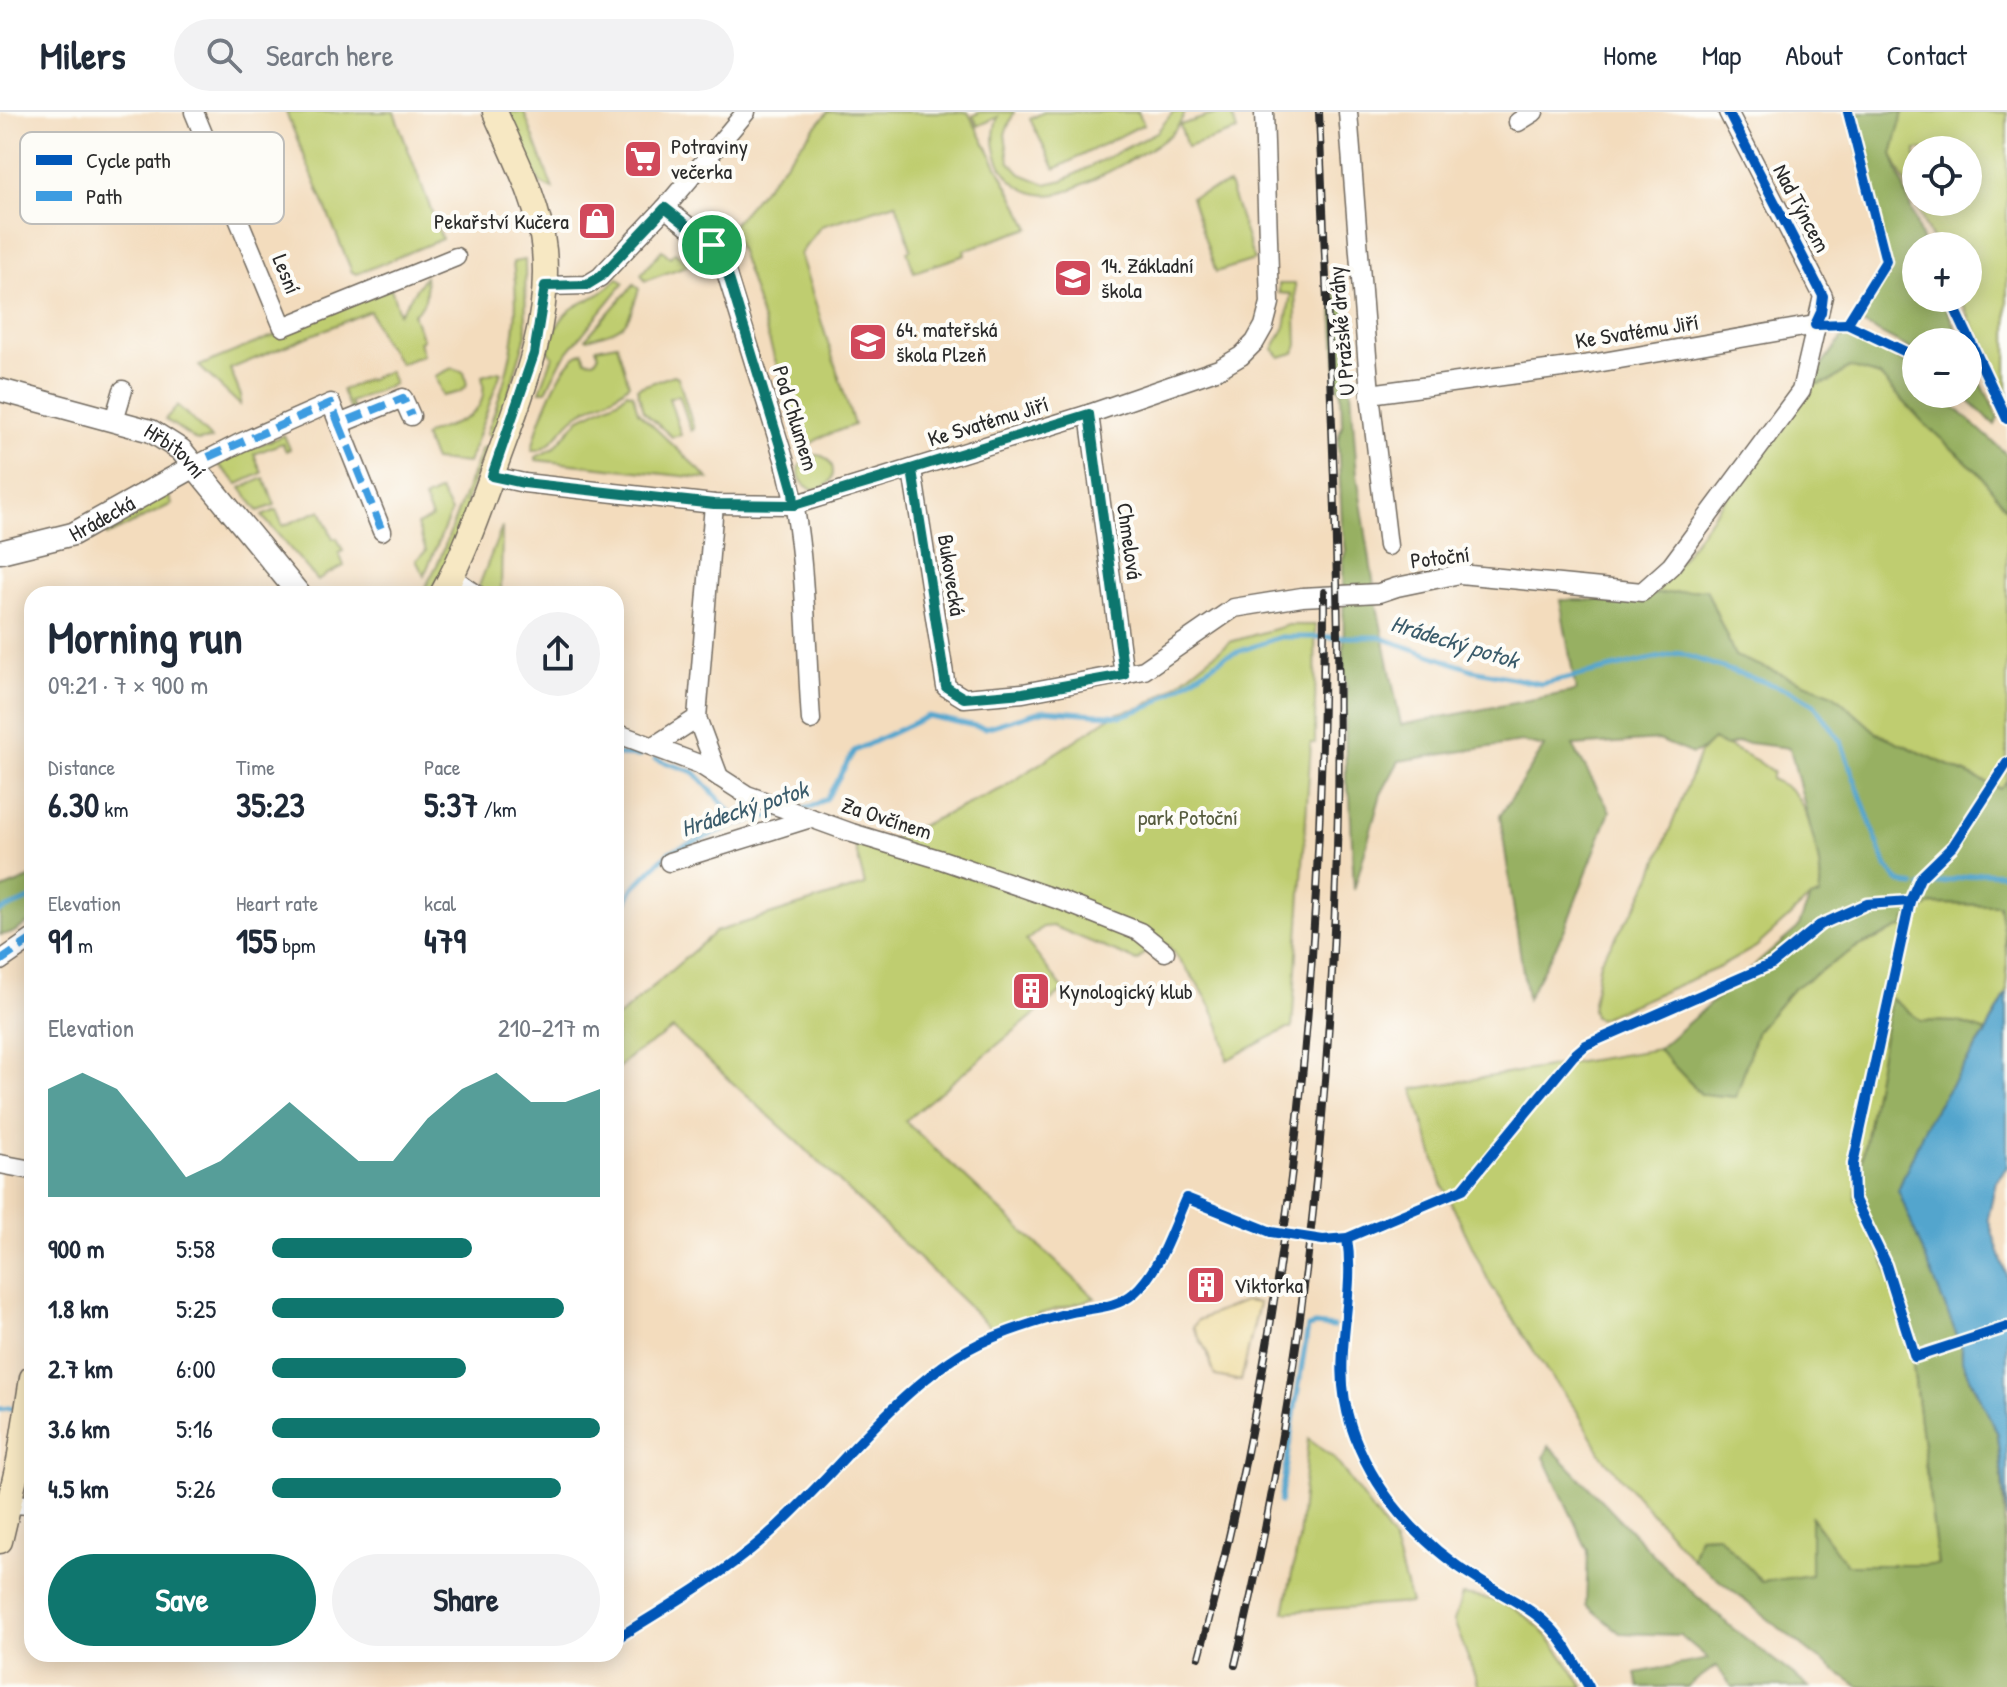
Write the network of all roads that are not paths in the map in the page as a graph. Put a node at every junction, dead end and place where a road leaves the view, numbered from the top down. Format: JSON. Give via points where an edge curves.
{"nodes":[{"id":1,"x":194,"y":112,"type":"edge"},
{"id":2,"x":495,"y":112,"type":"edge"},
{"id":3,"x":746,"y":112,"type":"edge"},
{"id":4,"x":1264,"y":112,"type":"edge"},
{"id":5,"x":1348,"y":112,"type":"edge"},
{"id":6,"x":1728,"y":112,"type":"edge"},
{"id":7,"x":202,"y":132,"type":"edge"},
{"id":8,"x":665,"y":208,"type":"junction"},
{"id":9,"x":240,"y":224,"type":"edge"},
{"id":10,"x":456,"y":257,"type":"dead end"},
{"id":11,"x":545,"y":286,"type":"junction"},
{"id":12,"x":1815,"y":325,"type":"junction"},
{"id":13,"x":0,"y":390,"type":"edge"},
{"id":14,"x":123,"y":390,"type":"dead end"},
{"id":15,"x":1370,"y":394,"type":"junction"},
{"id":16,"x":1089,"y":414,"type":"junction"},
{"id":17,"x":411,"y":416,"type":"dead end"},
{"id":18,"x":114,"y":420,"type":"junction"},
{"id":19,"x":339,"y":424,"type":"junction"},
{"id":20,"x":202,"y":462,"type":"junction"},
{"id":21,"x":912,"y":470,"type":"junction"},
{"id":22,"x":492,"y":476,"type":"junction"},
{"id":23,"x":714,"y":504,"type":"junction"},
{"id":24,"x":794,"y":505,"type":"junction"},
{"id":25,"x":382,"y":531,"type":"dead end"},
{"id":26,"x":1388,"y":546,"type":"dead end"},
{"id":27,"x":0,"y":552,"type":"edge"},
{"id":28,"x":293,"y":586,"type":"edge"},
{"id":29,"x":447,"y":586,"type":"edge"},
{"id":30,"x":1124,"y":675,"type":"junction"},
{"id":31,"x":946,"y":687,"type":"joint"},
{"id":32,"x":697,"y":718,"type":"junction"},
{"id":33,"x":811,"y":720,"type":"dead end"},
{"id":34,"x":624,"y":736,"type":"edge"},
{"id":35,"x":654,"y":746,"type":"junction"},
{"id":36,"x":719,"y":777,"type":"junction"},
{"id":37,"x":808,"y":817,"type":"junction"},
{"id":38,"x":669,"y":862,"type":"dead end"},
{"id":39,"x":24,"y":944,"type":"edge"},
{"id":40,"x":1165,"y":952,"type":"dead end"},
{"id":41,"x":0,"y":961,"type":"edge"},
{"id":42,"x":0,"y":1164,"type":"edge"},
{"id":43,"x":24,"y":1168,"type":"edge"},
{"id":44,"x":24,"y":1464,"type":"edge"},
{"id":45,"x":21,"y":1504,"type":"edge"},
{"id":46,"x":0,"y":1541,"type":"edge"}],
"edges":[{"from":1,"to":7,"type":"street","name":"Lesní"},
{"from":2,"to":11,"type":"main road","via":[[529,188],[544,248]]},
{"from":3,"to":8,"type":"street"},
{"from":4,"to":16,"type":"street","name":"Ke Svatému Jiří","via":[[1270,303],[1255,342],[1219,369]]},
{"from":5,"to":15,"type":"street","name":"U Pražské dráhy"},
{"from":6,"to":12,"type":"street","name":"Nad Týncem","via":[[1823,296]]},
{"from":8,"to":11,"type":"street","via":[[600,277],[587,285]]},
{"from":8,"to":24,"type":"street","name":"Pod Chlumem","via":[[722,259]]},
{"from":9,"to":10,"type":"street","name":"Lesní","via":[[283,327]]},
{"from":11,"to":22,"type":"main road","via":[[534,354]]},
{"from":12,"to":15,"type":"street","name":"Ke Svatému Jiří","via":[[1591,364]]},
{"from":12,"to":30,"type":"street","name":"Potoční","via":[[1801,391],[1671,566],[1642,592],[1460,574],[1379,593],[1302,597],[1234,608],[1144,670]]},
{"from":13,"to":18,"type":"street","name":"Hřbitovní"},
{"from":14,"to":18,"type":"street"},
{"from":15,"to":26,"type":"street","name":"U Pražské dráhy"},
{"from":16,"to":21,"type":"street","name":"Ke Svatému Jiří"},
{"from":16,"to":30,"type":"street","name":"Chmelová"},
{"from":17,"to":19,"type":"street","via":[[403,398]]},
{"from":18,"to":20,"type":"street","name":"Hřbitovní","via":[[151,431]]},
{"from":19,"to":20,"type":"street","name":"Hrádecká","via":[[331,403]]},
{"from":19,"to":25,"type":"street"},
{"from":20,"to":27,"type":"street","name":"Hrádecká","via":[[73,534]]},
{"from":20,"to":28,"type":"street","name":"Hřbitovní"},
{"from":21,"to":24,"type":"street","name":"Ke Svatému Jiří"},
{"from":21,"to":31,"type":"street","name":"Bukovecká"},
{"from":22,"to":23,"type":"street","name":"Ke Svatému Jiří"},
{"from":22,"to":29,"type":"main road"},
{"from":23,"to":24,"type":"street","name":"Ke Svatému Jiří"},
{"from":23,"to":32,"type":"street"},
{"from":24,"to":33,"type":"street","name":"Pod Chlumem"},
{"from":30,"to":31,"type":"street","name":"Potoční","via":[[964,698]]},
{"from":32,"to":35,"type":"street"},
{"from":32,"to":36,"type":"street"},
{"from":34,"to":35,"type":"street","name":"Za Ovčínem"},
{"from":35,"to":36,"type":"street","name":"Za Ovčínem"},
{"from":36,"to":37,"type":"street","name":"Za Ovčínem","via":[[747,795]]},
{"from":37,"to":38,"type":"street"},
{"from":37,"to":40,"type":"street","name":"Za Ovčínem","via":[[1062,901],[1140,932]]},
{"from":39,"to":41,"type":"street"},
{"from":42,"to":43,"type":"street"},
{"from":44,"to":45,"type":"main road"},
{"from":45,"to":46,"type":"main road"}]}
